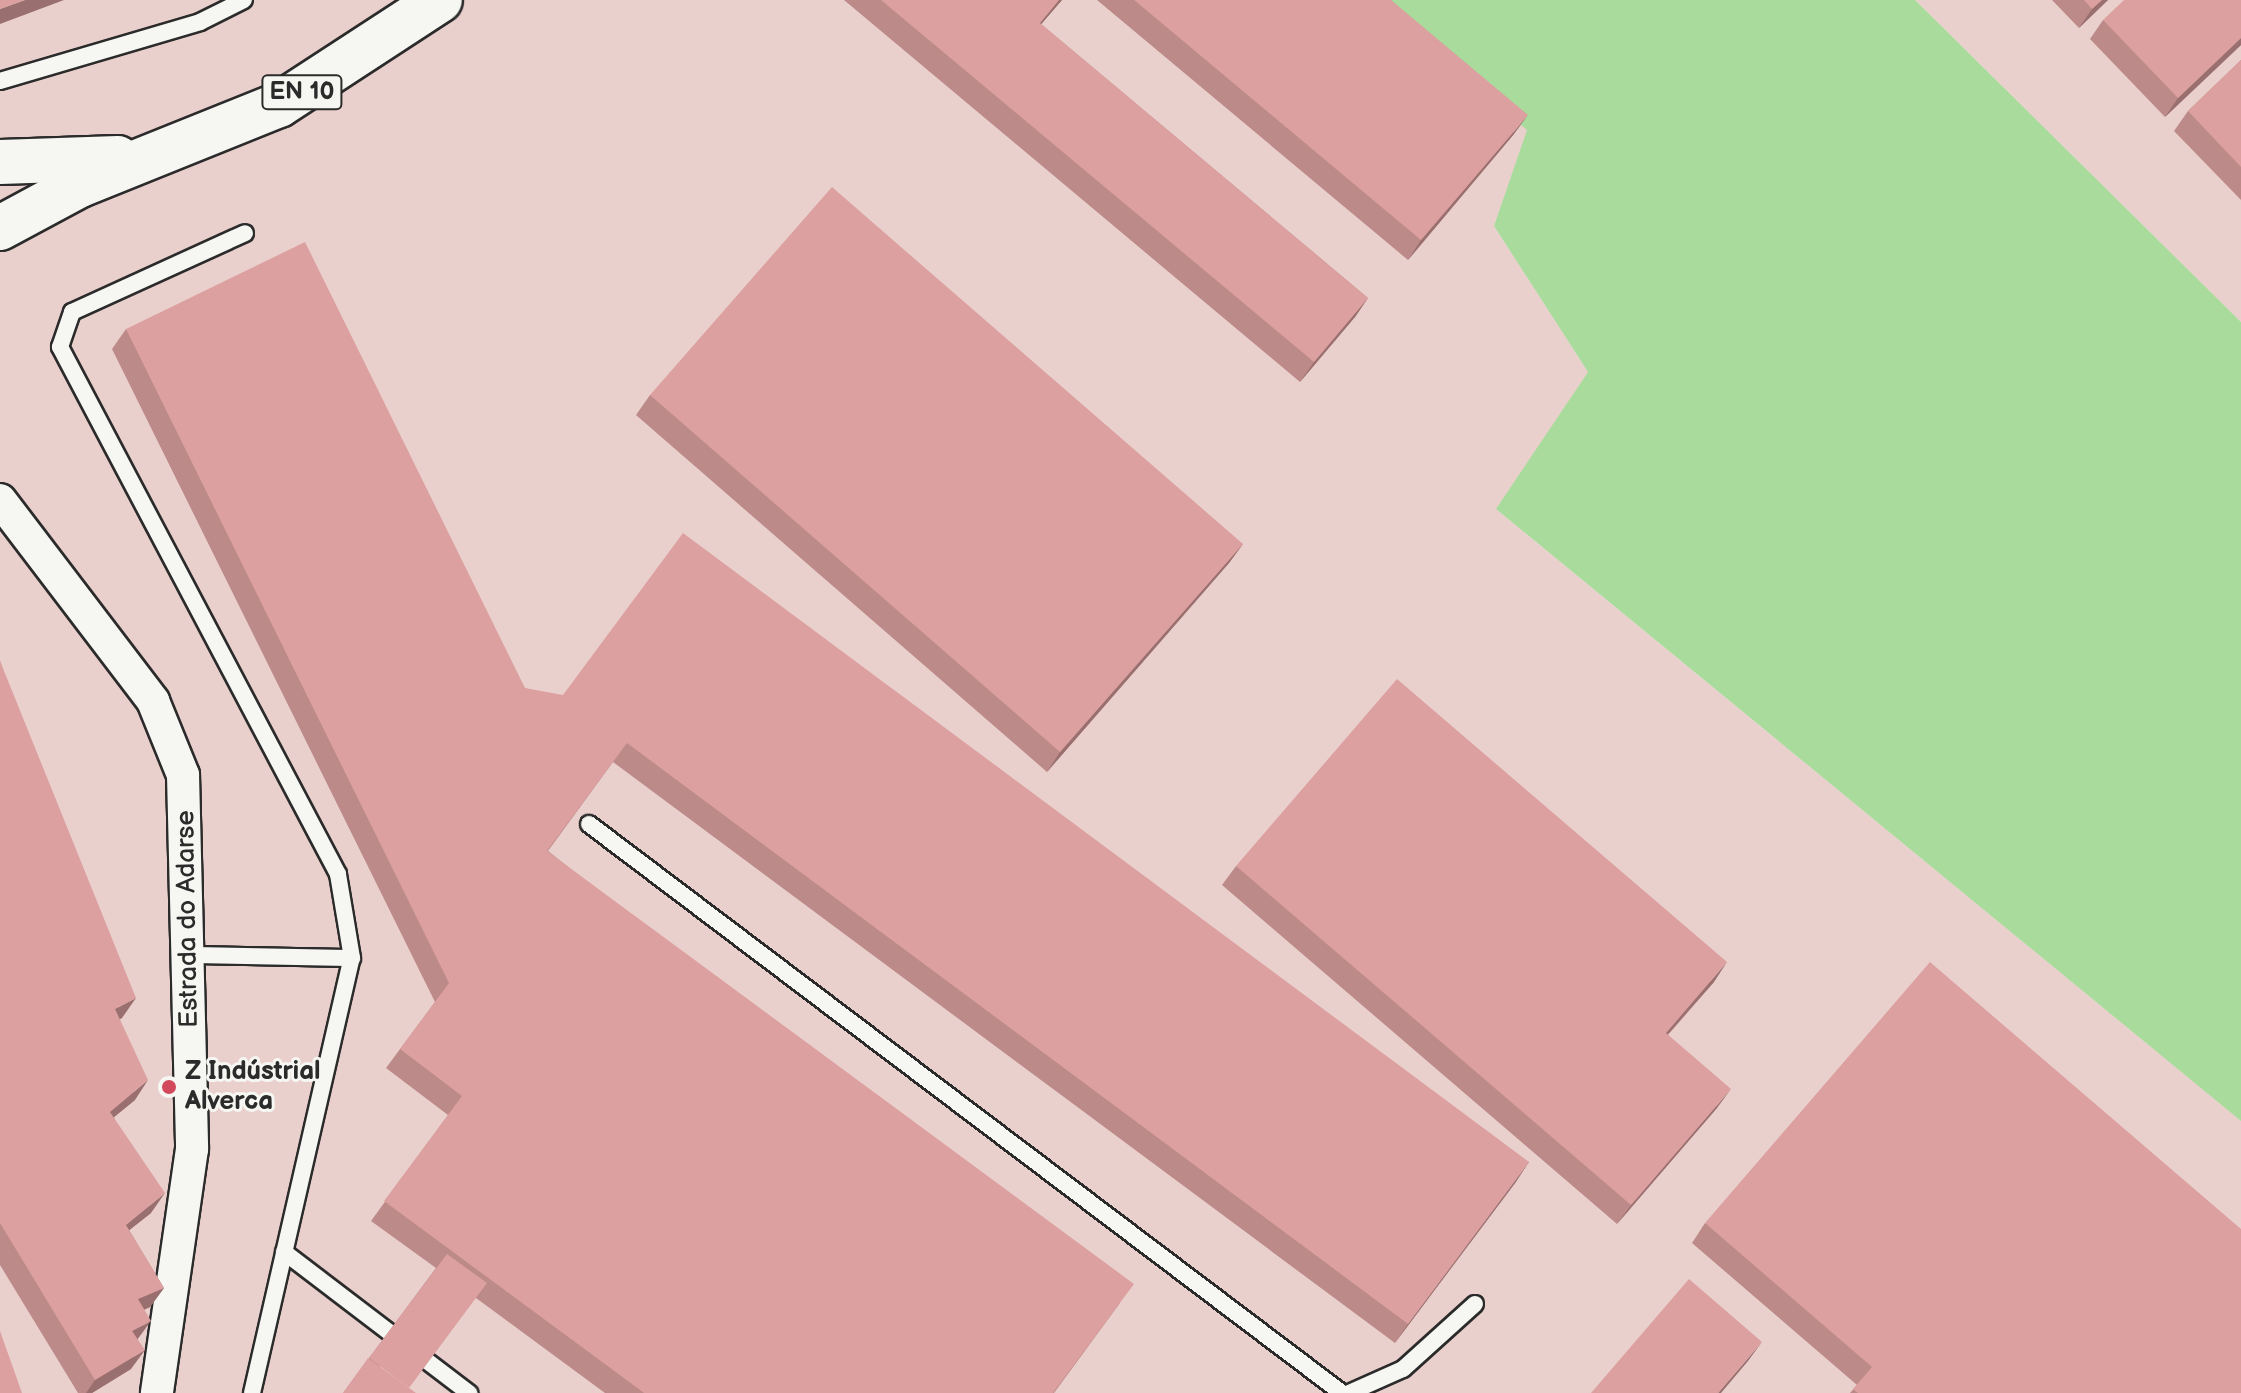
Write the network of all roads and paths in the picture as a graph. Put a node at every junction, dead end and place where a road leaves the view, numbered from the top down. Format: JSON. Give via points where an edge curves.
{"nodes":[{"id":1,"x":244,"y":0,"type":"edge"},
{"id":2,"x":440,"y":0,"type":"edge"},
{"id":3,"x":0,"y":81,"type":"edge"},
{"id":4,"x":148,"y":157,"type":"junction"},
{"id":5,"x":0,"y":162,"type":"edge"},
{"id":6,"x":0,"y":228,"type":"edge"},
{"id":7,"x":245,"y":233,"type":"dead end"},
{"id":8,"x":0,"y":500,"type":"edge"},
{"id":9,"x":589,"y":824,"type":"edge"},
{"id":10,"x":190,"y":955,"type":"junction"},
{"id":11,"x":352,"y":958,"type":"junction"},
{"id":12,"x":284,"y":1252,"type":"junction"},
{"id":13,"x":1475,"y":1304,"type":"dead end"},
{"id":14,"x":157,"y":1393,"type":"edge"},
{"id":15,"x":252,"y":1393,"type":"edge"},
{"id":16,"x":469,"y":1393,"type":"edge"},
{"id":17,"x":1342,"y":1393,"type":"edge"},
{"id":18,"x":1349,"y":1393,"type":"edge"}],
"edges":[{"from":1,"to":3,"type":"lane","via":[[200,22]]},
{"from":2,"to":4,"type":"main road","number":"EN 10","via":[[279,105]]},
{"from":4,"to":5,"type":"main road","number":"EN 10"},
{"from":4,"to":6,"type":"main road","number":"EN 10"},
{"from":7,"to":11,"type":"lane","via":[[72,312],[60,347],[338,874]]},
{"from":8,"to":10,"type":"street","name":"Estrada do Adarse","via":[[119,653],[171,736],[188,817]]},
{"from":9,"to":17,"type":"lane"},
{"from":10,"to":11,"type":"lane"},
{"from":10,"to":14,"type":"street","name":"Estrada do Adarse","via":[[192,1149]]},
{"from":11,"to":12,"type":"lane"},
{"from":12,"to":15,"type":"lane"},
{"from":12,"to":16,"type":"lane"},
{"from":13,"to":18,"type":"lane","via":[[1403,1369]]}]}
